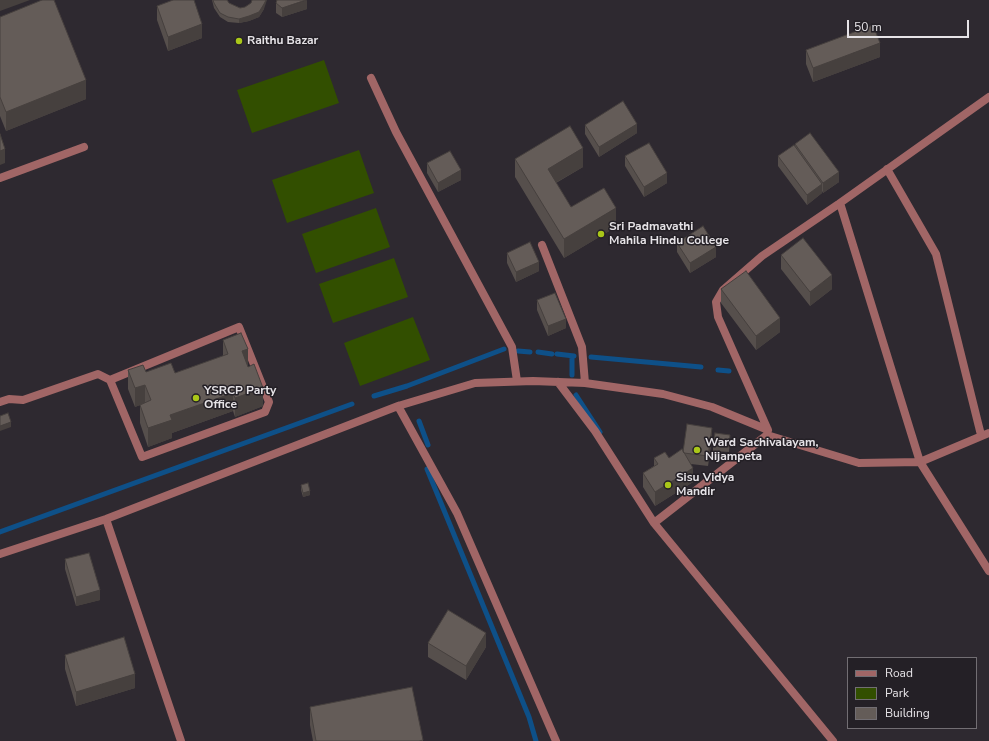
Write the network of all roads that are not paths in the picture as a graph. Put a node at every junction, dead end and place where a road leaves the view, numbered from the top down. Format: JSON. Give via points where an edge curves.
{"nodes":[{"id":1,"x":371,"y":78,"type":"dead end"},
{"id":2,"x":989,"y":97,"type":"edge"},
{"id":3,"x":84,"y":147,"type":"dead end"},
{"id":4,"x":887,"y":168,"type":"junction"},
{"id":5,"x":0,"y":178,"type":"edge"},
{"id":6,"x":840,"y":203,"type":"junction"},
{"id":7,"x":542,"y":244,"type":"dead end"},
{"id":8,"x":110,"y":380,"type":"junction"},
{"id":9,"x":517,"y":381,"type":"junction"},
{"id":10,"x":558,"y":382,"type":"junction"},
{"id":11,"x":585,"y":383,"type":"junction"},
{"id":12,"x":0,"y":402,"type":"edge"},
{"id":13,"x":398,"y":406,"type":"junction"},
{"id":14,"x":768,"y":432,"type":"junction"},
{"id":15,"x":985,"y":434,"type":"edge"},
{"id":16,"x":920,"y":462,"type":"junction"},
{"id":17,"x":106,"y":519,"type":"junction"},
{"id":18,"x":654,"y":523,"type":"junction"},
{"id":19,"x":0,"y":554,"type":"edge"},
{"id":20,"x":989,"y":571,"type":"edge"},
{"id":21,"x":181,"y":741,"type":"edge"},
{"id":22,"x":556,"y":741,"type":"edge"},
{"id":23,"x":833,"y":741,"type":"edge"}],
"edges":[{"from":1,"to":9,"type":"street","via":[[396,132],[512,347]]},
{"from":2,"to":4,"type":"street"},
{"from":3,"to":5,"type":"street"},
{"from":4,"to":6,"type":"street"},
{"from":4,"to":15,"type":"street","via":[[936,254]]},
{"from":6,"to":14,"type":"street","via":[[762,256],[723,290],[716,302],[718,317]]},
{"from":6,"to":16,"type":"street"},
{"from":7,"to":11,"type":"street","via":[[582,347]]},
{"from":8,"to":8,"type":"street","via":[[239,327],[269,402],[265,412],[142,457]]},
{"from":8,"to":12,"type":"street","via":[[98,374],[23,400],[9,399]]},
{"from":9,"to":10,"type":"street"},
{"from":9,"to":13,"type":"street","via":[[475,383]]},
{"from":10,"to":11,"type":"street"},
{"from":10,"to":18,"type":"street","via":[[595,431]]},
{"from":11,"to":14,"type":"street","via":[[663,394],[712,407]]},
{"from":13,"to":17,"type":"street"},
{"from":13,"to":22,"type":"street","via":[[456,514]]},
{"from":14,"to":16,"type":"street","via":[[859,463]]},
{"from":14,"to":18,"type":"street"},
{"from":15,"to":16,"type":"street"},
{"from":16,"to":20,"type":"street"},
{"from":17,"to":19,"type":"street"},
{"from":17,"to":21,"type":"street"},
{"from":18,"to":23,"type":"street"}]}
